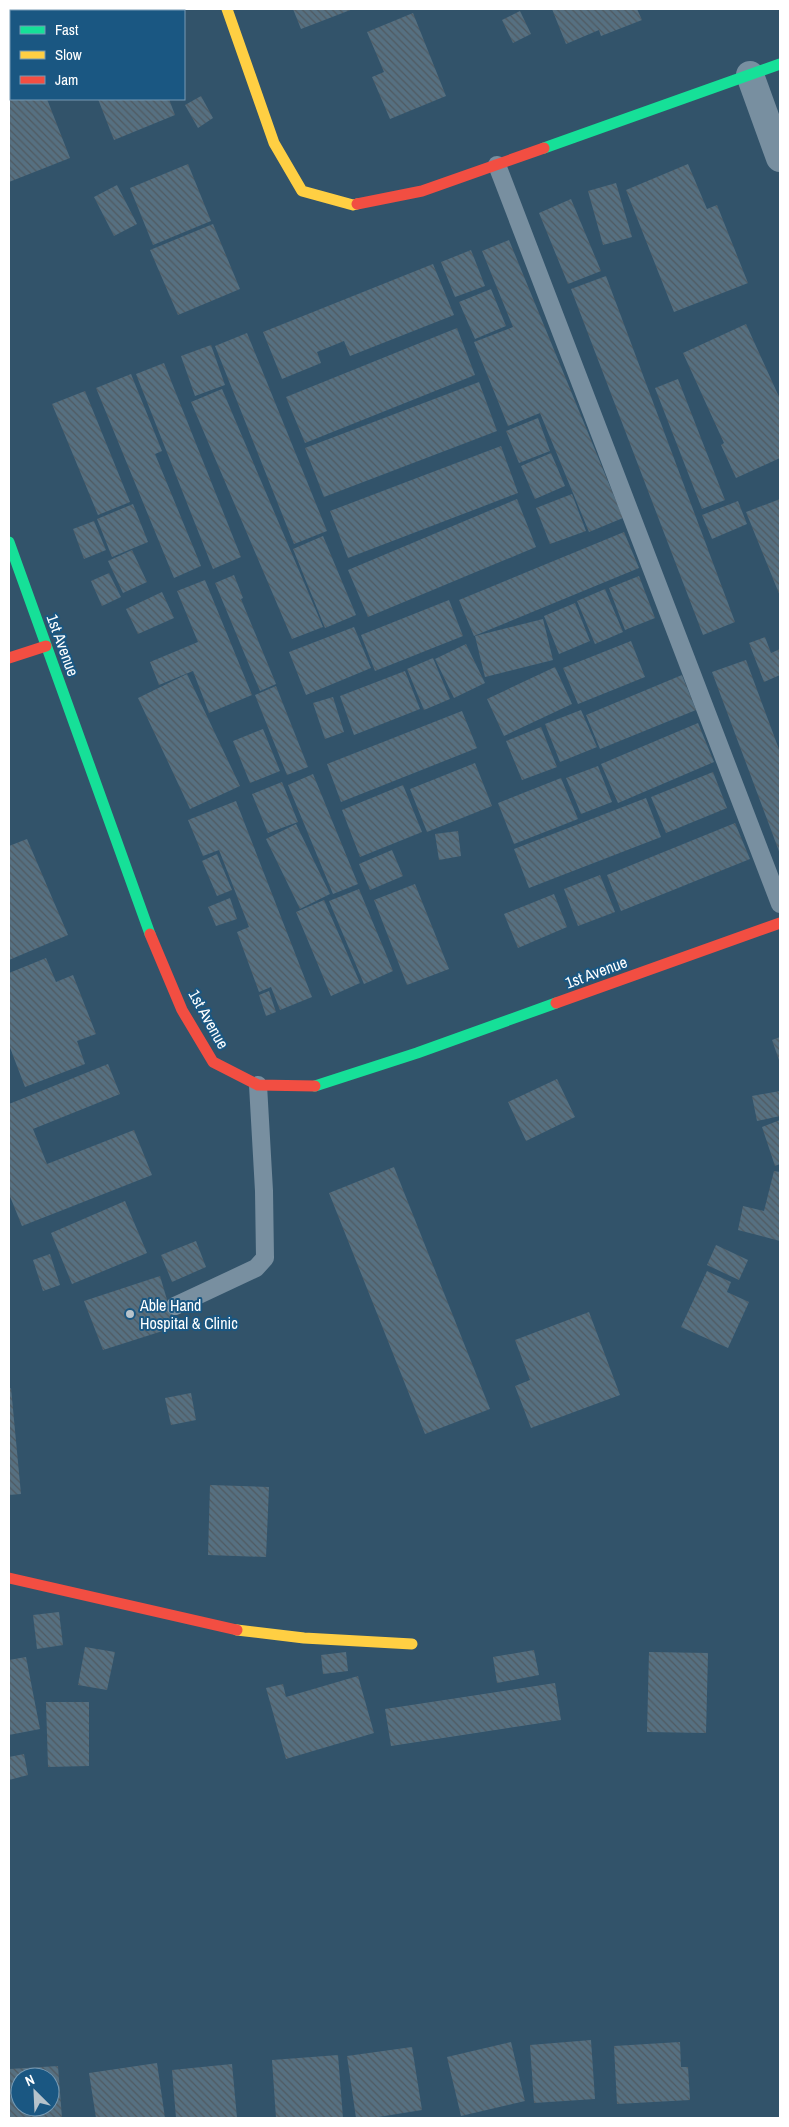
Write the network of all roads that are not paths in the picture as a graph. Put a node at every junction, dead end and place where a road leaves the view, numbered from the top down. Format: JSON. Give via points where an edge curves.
{"nodes":[{"id":1,"x":227,"y":9,"type":"edge"},
{"id":2,"x":780,"y":64,"type":"edge"},
{"id":3,"x":750,"y":75,"type":"junction"},
{"id":4,"x":780,"y":158,"type":"edge"},
{"id":5,"x":497,"y":165,"type":"junction"},
{"id":6,"x":9,"y":542,"type":"edge"},
{"id":7,"x":46,"y":646,"type":"junction"},
{"id":8,"x":9,"y":658,"type":"edge"},
{"id":9,"x":780,"y":904,"type":"edge"},
{"id":10,"x":780,"y":923,"type":"edge"},
{"id":11,"x":258,"y":1085,"type":"junction"},
{"id":12,"x":175,"y":1306,"type":"dead end"},
{"id":13,"x":9,"y":1578,"type":"edge"},
{"id":14,"x":412,"y":1644,"type":"dead end"}],
"edges":[{"from":1,"to":5,"type":"street","via":[[274,143],[302,191],[353,205],[422,190]]},
{"from":2,"to":3,"type":"street"},
{"from":3,"to":4,"type":"street"},
{"from":3,"to":5,"type":"street"},
{"from":5,"to":9,"type":"lane"},
{"from":6,"to":7,"type":"street","name":"1st Avenue"},
{"from":7,"to":8,"type":"street"},
{"from":7,"to":11,"type":"street","name":"1st Avenue","via":[[149,932],[182,1010],[214,1062]]},
{"from":10,"to":11,"type":"street","name":"1st Avenue","via":[[320,1086]]},
{"from":11,"to":12,"type":"lane","via":[[264,1258],[256,1268]]},
{"from":13,"to":14,"type":"street","via":[[248,1632]]}]}
